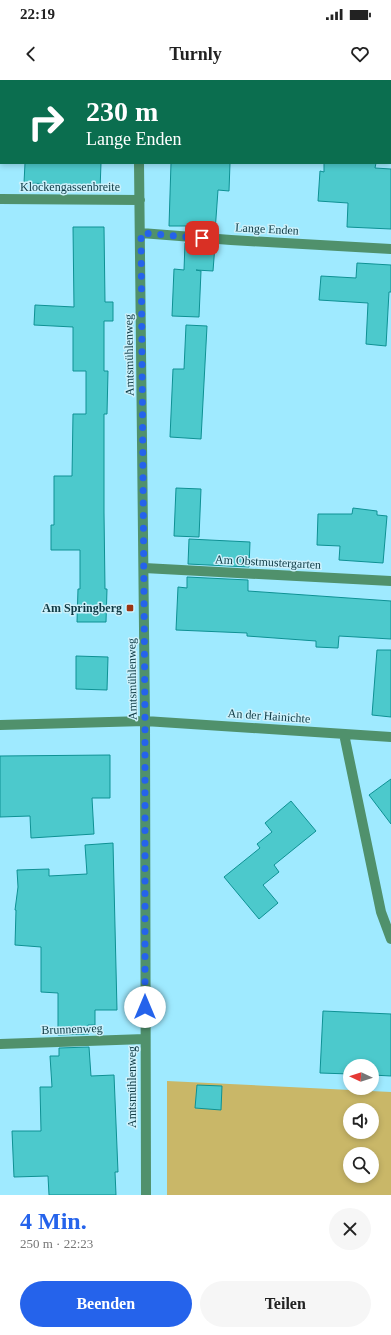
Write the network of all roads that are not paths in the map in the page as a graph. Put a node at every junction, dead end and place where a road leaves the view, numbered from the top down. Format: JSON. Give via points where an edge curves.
{"nodes":[{"id":1,"x":139,"y":164,"type":"edge"},
{"id":2,"x":0,"y":199,"type":"edge"},
{"id":3,"x":140,"y":200,"type":"junction"},
{"id":4,"x":141,"y":233,"type":"junction"},
{"id":5,"x":391,"y":249,"type":"edge"},
{"id":6,"x":144,"y":568,"type":"junction"},
{"id":7,"x":391,"y":582,"type":"edge"},
{"id":8,"x":145,"y":721,"type":"junction"},
{"id":9,"x":0,"y":725,"type":"edge"},
{"id":10,"x":344,"y":734,"type":"junction"},
{"id":11,"x":391,"y":737,"type":"edge"},
{"id":12,"x":391,"y":939,"type":"edge"},
{"id":13,"x":145,"y":1039,"type":"junction"},
{"id":14,"x":0,"y":1044,"type":"edge"},
{"id":15,"x":146,"y":1195,"type":"edge"}],
"edges":[{"from":1,"to":3,"type":"street","name":"Amtsmühlenweg"},
{"from":2,"to":3,"type":"street","name":"Klockengassenbreite"},
{"from":3,"to":4,"type":"street","name":"Amtsmühlenweg"},
{"from":4,"to":5,"type":"street","name":"Lange Enden"},
{"from":4,"to":6,"type":"street","name":"Amtsmühlenweg"},
{"from":6,"to":7,"type":"street","name":"Am Obstmustergarten"},
{"from":6,"to":8,"type":"street","name":"Amtsmühlenweg"},
{"from":8,"to":9,"type":"street"},
{"from":8,"to":10,"type":"street","name":"An der Hainichte"},
{"from":8,"to":13,"type":"street","name":"Amtsmühlenweg"},
{"from":10,"to":11,"type":"street","name":"An der Hainichte"},
{"from":10,"to":12,"type":"street","via":[[381,912]]},
{"from":13,"to":14,"type":"street","name":"Brunnenweg"},
{"from":13,"to":15,"type":"street","name":"Amtsmühlenweg"}]}
